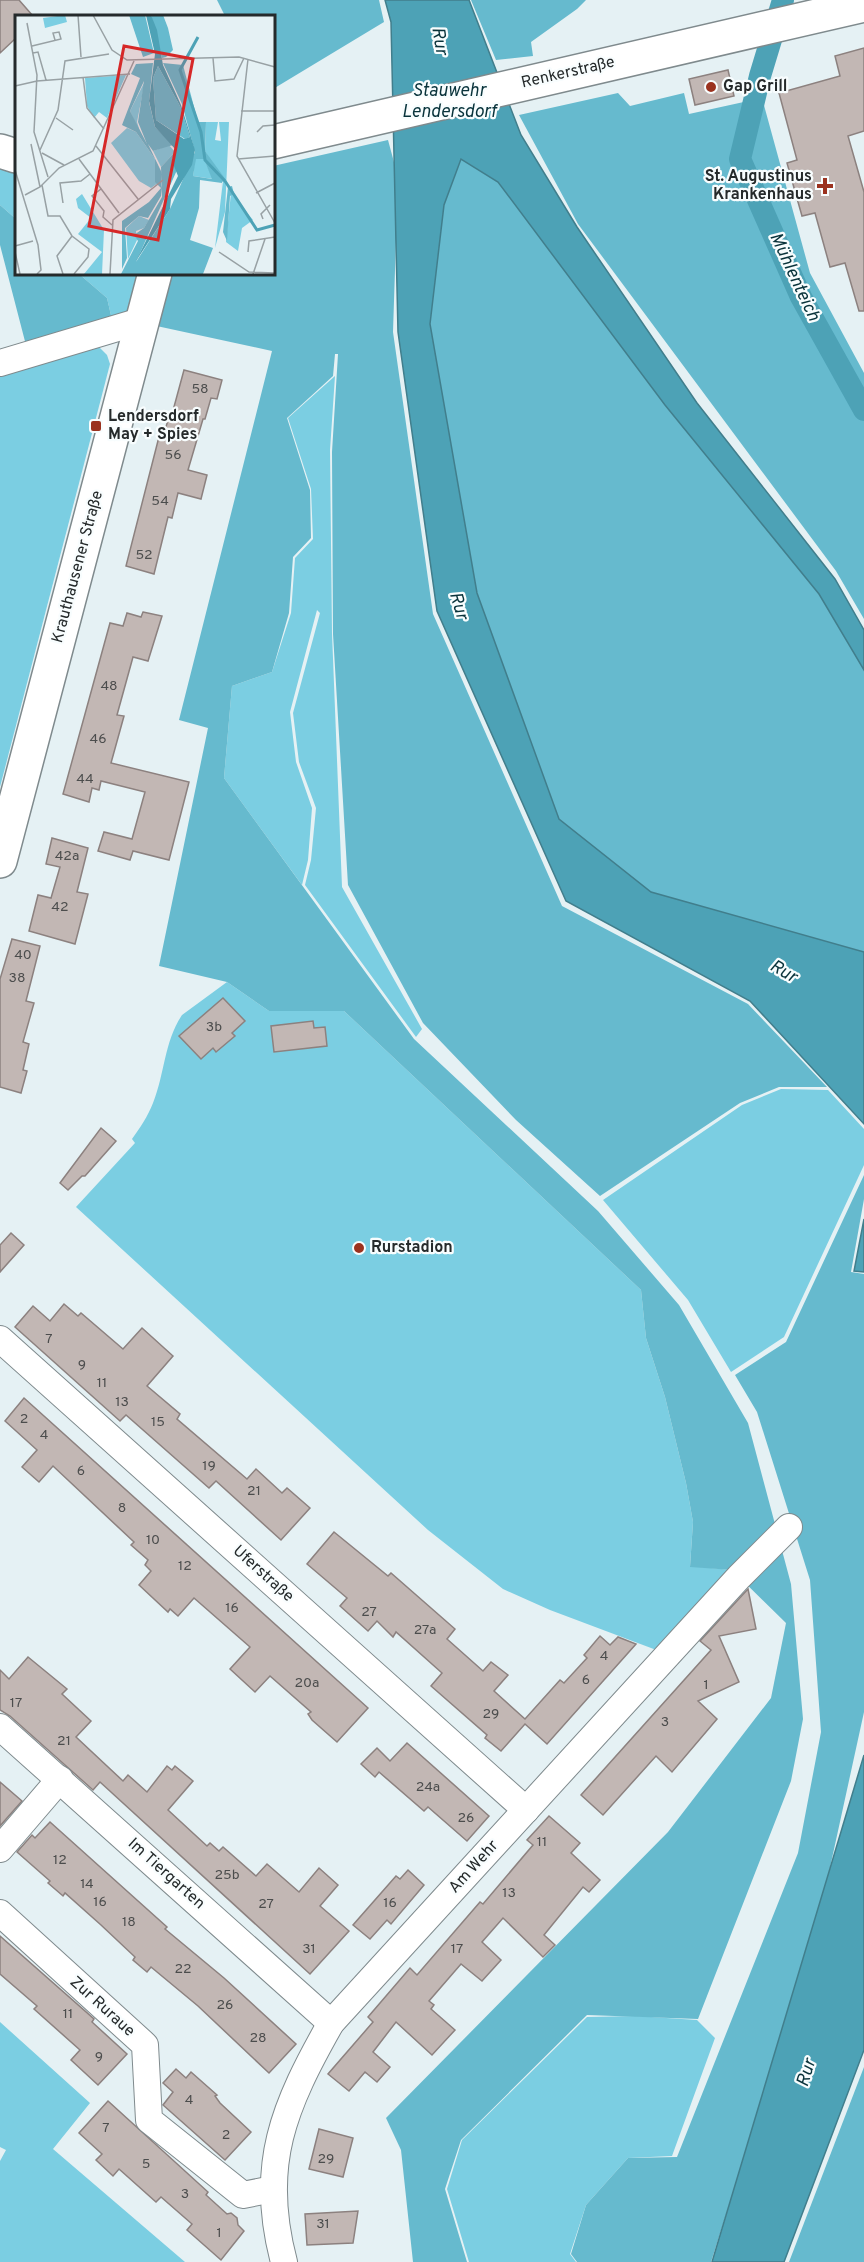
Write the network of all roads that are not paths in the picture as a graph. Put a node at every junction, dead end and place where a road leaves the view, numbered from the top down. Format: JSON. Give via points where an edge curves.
{"nodes":[{"id":1,"x":864,"y":5,"type":"edge"},
{"id":2,"x":274,"y":142,"type":"edge"},
{"id":3,"x":0,"y":151,"type":"edge"},
{"id":4,"x":15,"y":156,"type":"edge"},
{"id":5,"x":155,"y":274,"type":"edge"},
{"id":6,"x":144,"y":320,"type":"junction"},
{"id":7,"x":0,"y":363,"type":"edge"},
{"id":8,"x":0,"y":861,"type":"edge"},
{"id":9,"x":0,"y":1339,"type":"edge"},
{"id":10,"x":789,"y":1527,"type":"dead end"},
{"id":11,"x":0,"y":1727,"type":"edge"},
{"id":12,"x":60,"y":1779,"type":"junction"},
{"id":13,"x":526,"y":1810,"type":"junction"},
{"id":14,"x":0,"y":1849,"type":"edge"},
{"id":15,"x":0,"y":1913,"type":"edge"},
{"id":16,"x":331,"y":2023,"type":"junction"},
{"id":17,"x":273,"y":2189,"type":"junction"},
{"id":18,"x":284,"y":2262,"type":"edge"}],
"edges":[{"from":1,"to":2,"type":"street","name":"Renkerstraße"},
{"from":3,"to":4,"type":"street"},
{"from":5,"to":6,"type":"street","name":"Krauthausener Straße"},
{"from":6,"to":7,"type":"street"},
{"from":6,"to":8,"type":"street","name":"Krauthausener Straße"},
{"from":9,"to":13,"type":"street","name":"Uferstraße"},
{"from":10,"to":13,"type":"street","name":"Am Wehr"},
{"from":11,"to":12,"type":"street","name":"Im Tiergarten"},
{"from":12,"to":14,"type":"street"},
{"from":12,"to":16,"type":"street","name":"Im Tiergarten"},
{"from":13,"to":16,"type":"street","name":"Am Wehr"},
{"from":15,"to":17,"type":"street","name":"Zur Ruraue","via":[[145,2045],[149,2120],[243,2195]]},
{"from":16,"to":17,"type":"street","name":"Am Wehr","via":[[293,2094],[282,2124]]},
{"from":17,"to":18,"type":"street","name":"Am Wehr"}]}
